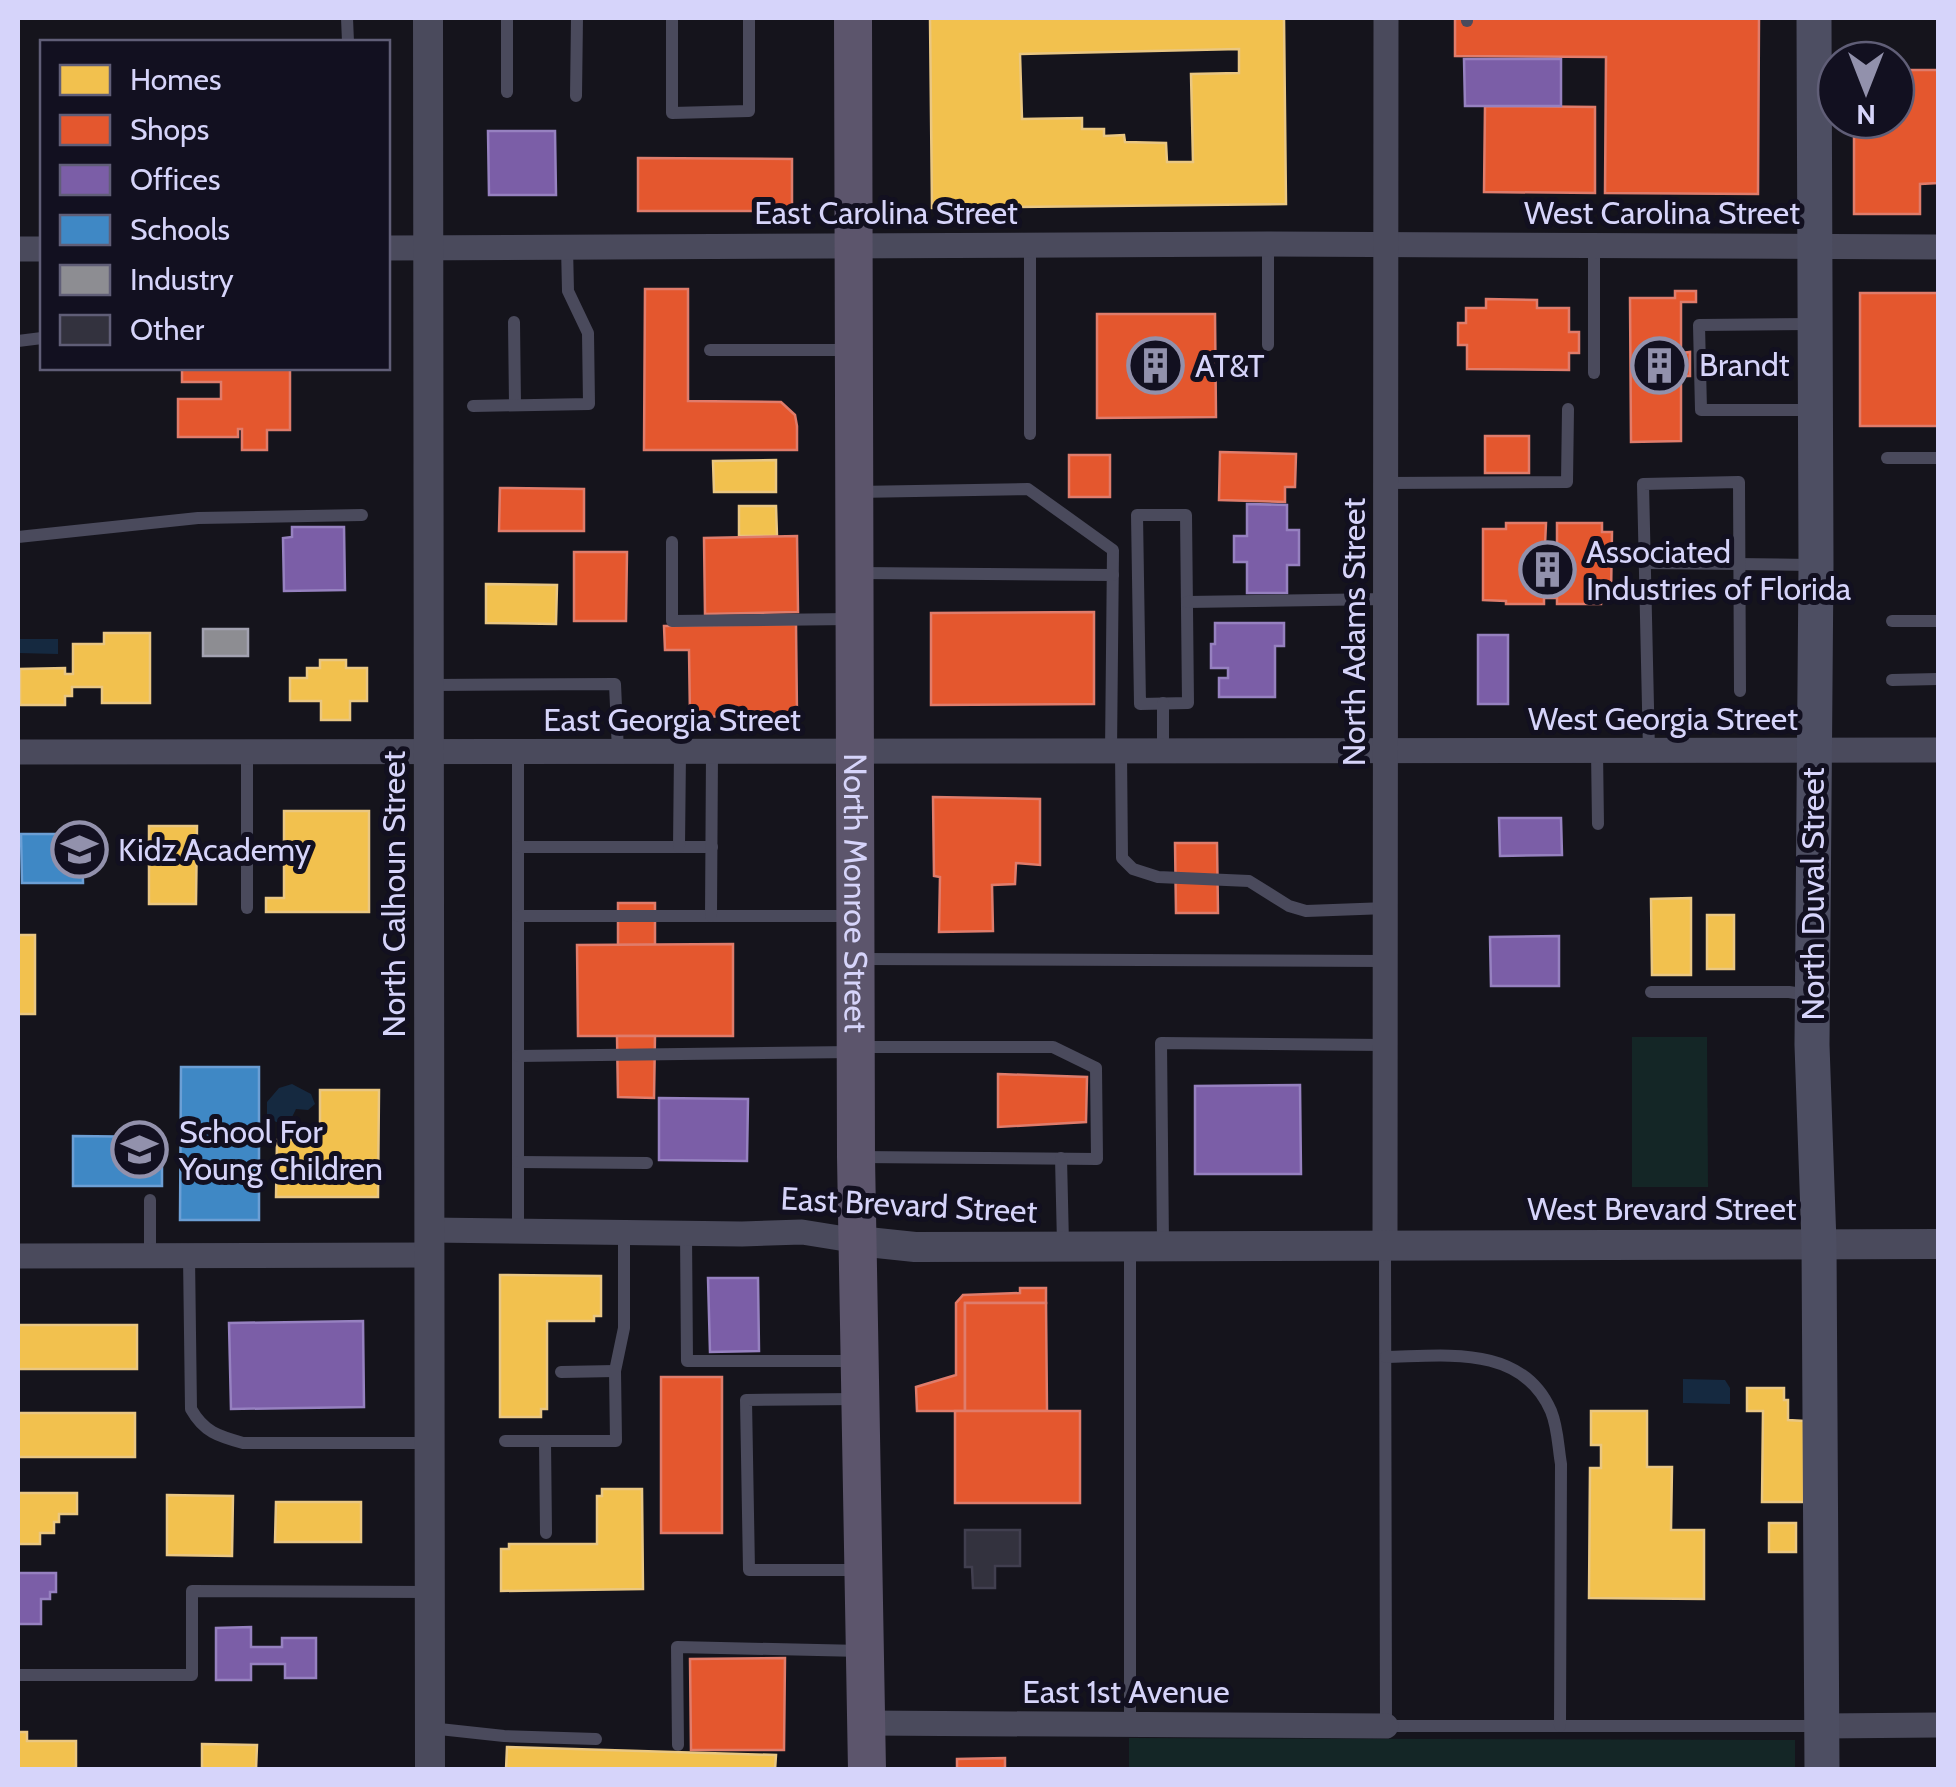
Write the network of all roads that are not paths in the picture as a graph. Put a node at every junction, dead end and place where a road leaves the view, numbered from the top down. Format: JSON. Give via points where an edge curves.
{"nodes":[{"id":1,"x":428,"y":18,"type":"edge"},
{"id":2,"x":506,"y":18,"type":"edge"},
{"id":3,"x":578,"y":18,"type":"edge"},
{"id":4,"x":672,"y":18,"type":"edge"},
{"id":5,"x":749,"y":18,"type":"edge"},
{"id":6,"x":853,"y":18,"type":"edge"},
{"id":7,"x":1386,"y":18,"type":"edge"},
{"id":8,"x":1814,"y":18,"type":"edge"},
{"id":9,"x":507,"y":92,"type":"dead end"},
{"id":10,"x":576,"y":96,"type":"dead end"},
{"id":11,"x":1268,"y":244,"type":"junction"},
{"id":12,"x":1385,"y":244,"type":"junction"},
{"id":13,"x":1030,"y":245,"type":"junction"},
{"id":14,"x":1594,"y":245,"type":"junction"},
{"id":15,"x":853,"y":246,"type":"junction"},
{"id":16,"x":567,"y":247,"type":"junction"},
{"id":17,"x":1814,"y":247,"type":"junction"},
{"id":18,"x":1938,"y":247,"type":"edge"},
{"id":19,"x":390,"y":248,"type":"edge"},
{"id":20,"x":429,"y":248,"type":"junction"},
{"id":21,"x":514,"y":322,"type":"dead end"},
{"id":22,"x":1814,"y":324,"type":"junction"},
{"id":23,"x":1268,"y":345,"type":"dead end"},
{"id":24,"x":710,"y":350,"type":"dead end"},
{"id":25,"x":854,"y":350,"type":"junction"},
{"id":26,"x":1594,"y":374,"type":"dead end"},
{"id":27,"x":515,"y":405,"type":"junction"},
{"id":28,"x":473,"y":406,"type":"dead end"},
{"id":29,"x":1568,"y":409,"type":"dead end"},
{"id":30,"x":1815,"y":410,"type":"junction"},
{"id":31,"x":1030,"y":434,"type":"dead end"},
{"id":32,"x":1887,"y":458,"type":"dead end"},
{"id":33,"x":1938,"y":458,"type":"edge"},
{"id":34,"x":1386,"y":483,"type":"junction"},
{"id":35,"x":855,"y":492,"type":"junction"},
{"id":36,"x":362,"y":516,"type":"dead end"},
{"id":37,"x":18,"y":537,"type":"edge"},
{"id":38,"x":672,"y":542,"type":"dead end"},
{"id":39,"x":1645,"y":563,"type":"junction"},
{"id":40,"x":1739,"y":564,"type":"junction"},
{"id":41,"x":1816,"y":565,"type":"junction"},
{"id":42,"x":855,"y":573,"type":"junction"},
{"id":43,"x":1112,"y":575,"type":"junction"},
{"id":44,"x":1386,"y":599,"type":"junction"},
{"id":45,"x":1187,"y":602,"type":"junction"},
{"id":46,"x":856,"y":619,"type":"junction"},
{"id":47,"x":1938,"y":620,"type":"edge"},
{"id":48,"x":1892,"y":621,"type":"dead end"},
{"id":49,"x":1938,"y":679,"type":"edge"},
{"id":50,"x":1892,"y":680,"type":"dead end"},
{"id":51,"x":429,"y":685,"type":"junction"},
{"id":52,"x":1740,"y":691,"type":"dead end"},
{"id":53,"x":1162,"y":703,"type":"junction"},
{"id":54,"x":1938,"y":750,"type":"edge"},
{"id":55,"x":1597,"y":751,"type":"junction"},
{"id":56,"x":1649,"y":751,"type":"junction"},
{"id":57,"x":1813,"y":751,"type":"junction"},
{"id":58,"x":18,"y":752,"type":"edge"},
{"id":59,"x":247,"y":752,"type":"junction"},
{"id":60,"x":429,"y":752,"type":"junction"},
{"id":61,"x":518,"y":752,"type":"junction"},
{"id":62,"x":618,"y":752,"type":"junction"},
{"id":63,"x":680,"y":752,"type":"junction"},
{"id":64,"x":712,"y":752,"type":"junction"},
{"id":65,"x":856,"y":752,"type":"junction"},
{"id":66,"x":1116,"y":752,"type":"junction"},
{"id":67,"x":1163,"y":752,"type":"junction"},
{"id":68,"x":1387,"y":752,"type":"junction"},
{"id":69,"x":1598,"y":824,"type":"dead end"},
{"id":70,"x":518,"y":847,"type":"junction"},
{"id":71,"x":680,"y":847,"type":"junction"},
{"id":72,"x":712,"y":847,"type":"junction"},
{"id":73,"x":247,"y":908,"type":"dead end"},
{"id":74,"x":1386,"y":908,"type":"junction"},
{"id":75,"x":518,"y":916,"type":"junction"},
{"id":76,"x":711,"y":916,"type":"junction"},
{"id":77,"x":856,"y":916,"type":"junction"},
{"id":78,"x":856,"y":959,"type":"junction"},
{"id":79,"x":1386,"y":961,"type":"junction"},
{"id":80,"x":1651,"y":992,"type":"dead end"},
{"id":81,"x":1812,"y":995,"type":"junction"},
{"id":82,"x":1386,"y":1044,"type":"junction"},
{"id":83,"x":856,"y":1050,"type":"junction"},
{"id":84,"x":518,"y":1056,"type":"junction"},
{"id":85,"x":856,"y":1157,"type":"junction"},
{"id":86,"x":1061,"y":1158,"type":"junction"},
{"id":87,"x":518,"y":1162,"type":"junction"},
{"id":88,"x":646,"y":1163,"type":"dead end"},
{"id":89,"x":150,"y":1200,"type":"dead end"},
{"id":90,"x":518,"y":1231,"type":"junction"},
{"id":91,"x":624,"y":1233,"type":"junction"},
{"id":92,"x":686,"y":1233,"type":"junction"},
{"id":93,"x":858,"y":1242,"type":"junction"},
{"id":94,"x":430,"y":1243,"type":"junction"},
{"id":95,"x":1819,"y":1243,"type":"junction"},
{"id":96,"x":1938,"y":1244,"type":"edge"},
{"id":97,"x":1163,"y":1245,"type":"junction"},
{"id":98,"x":1130,"y":1246,"type":"junction"},
{"id":99,"x":1386,"y":1246,"type":"junction"},
{"id":100,"x":1063,"y":1247,"type":"junction"},
{"id":101,"x":18,"y":1256,"type":"edge"},
{"id":102,"x":150,"y":1256,"type":"junction"},
{"id":103,"x":189,"y":1256,"type":"junction"},
{"id":104,"x":1386,"y":1357,"type":"junction"},
{"id":105,"x":859,"y":1361,"type":"junction"},
{"id":106,"x":561,"y":1372,"type":"dead end"},
{"id":107,"x":615,"y":1372,"type":"junction"},
{"id":108,"x":860,"y":1399,"type":"junction"},
{"id":109,"x":544,"y":1441,"type":"junction"},
{"id":110,"x":505,"y":1442,"type":"dead end"},
{"id":111,"x":430,"y":1443,"type":"junction"},
{"id":112,"x":546,"y":1532,"type":"dead end"},
{"id":113,"x":863,"y":1570,"type":"junction"},
{"id":114,"x":430,"y":1592,"type":"junction"},
{"id":115,"x":865,"y":1651,"type":"junction"},
{"id":116,"x":18,"y":1675,"type":"edge"},
{"id":117,"x":866,"y":1724,"type":"junction"},
{"id":118,"x":1130,"y":1724,"type":"junction"},
{"id":119,"x":1938,"y":1725,"type":"edge"},
{"id":120,"x":1386,"y":1726,"type":"junction"},
{"id":121,"x":1560,"y":1726,"type":"junction"},
{"id":122,"x":1822,"y":1726,"type":"junction"},
{"id":123,"x":430,"y":1728,"type":"junction"},
{"id":124,"x":596,"y":1738,"type":"dead end"},
{"id":125,"x":678,"y":1746,"type":"dead end"},
{"id":126,"x":430,"y":1770,"type":"edge"},
{"id":127,"x":845,"y":1770,"type":"edge"},
{"id":128,"x":867,"y":1770,"type":"edge"},
{"id":129,"x":1822,"y":1770,"type":"edge"}],
"edges":[{"from":1,"to":20,"type":"street","name":"North Calhoun Street"},
{"from":2,"to":9,"type":"lane"},
{"from":3,"to":10,"type":"lane"},
{"from":4,"to":5,"type":"lane","via":[[672,112],[749,111]]},
{"from":6,"to":15,"type":"main road","name":"North Monroe Street"},
{"from":7,"to":12,"type":"street","name":"North Adams Street"},
{"from":8,"to":17,"type":"main road","name":"North Duval Street"},
{"from":11,"to":12,"type":"street","name":"East Carolina Street"},
{"from":11,"to":13,"type":"street","name":"East Carolina Street"},
{"from":11,"to":23,"type":"lane"},
{"from":12,"to":14,"type":"street","name":"West Carolina Street"},
{"from":12,"to":34,"type":"street","name":"North Adams Street"},
{"from":13,"to":15,"type":"street","name":"East Carolina Street"},
{"from":13,"to":31,"type":"lane"},
{"from":14,"to":17,"type":"street","name":"West Carolina Street"},
{"from":14,"to":26,"type":"lane"},
{"from":15,"to":16,"type":"street","name":"East Carolina Street"},
{"from":15,"to":25,"type":"main road","name":"North Monroe Street"},
{"from":16,"to":20,"type":"street","name":"East Carolina Street"},
{"from":16,"to":27,"type":"lane","via":[[568,291],[588,333],[589,404]]},
{"from":17,"to":18,"type":"street","name":"West Carolina Street"},
{"from":17,"to":22,"type":"main road","name":"North Duval Street"},
{"from":19,"to":20,"type":"street","name":"East Carolina Street"},
{"from":20,"to":51,"type":"street","name":"North Calhoun Street"},
{"from":21,"to":27,"type":"lane"},
{"from":22,"to":30,"type":"main road","name":"North Duval Street"},
{"from":22,"to":30,"type":"lane","via":[[1699,325],[1701,410]]},
{"from":24,"to":25,"type":"lane"},
{"from":25,"to":35,"type":"main road","name":"North Monroe Street"},
{"from":27,"to":28,"type":"lane"},
{"from":29,"to":34,"type":"lane","via":[[1568,482]]},
{"from":30,"to":41,"type":"main road","name":"North Duval Street"},
{"from":32,"to":33,"type":"lane"},
{"from":34,"to":44,"type":"street","name":"North Adams Street"},
{"from":35,"to":42,"type":"main road","name":"North Monroe Street"},
{"from":35,"to":43,"type":"lane","via":[[1028,489],[1112,550]]},
{"from":36,"to":37,"type":"lane","via":[[198,518]]},
{"from":38,"to":46,"type":"lane","via":[[672,621]]},
{"from":39,"to":40,"type":"lane"},
{"from":39,"to":40,"type":"lane","via":[[1643,484],[1739,482]]},
{"from":39,"to":56,"type":"lane"},
{"from":40,"to":41,"type":"lane"},
{"from":40,"to":52,"type":"lane"},
{"from":41,"to":57,"type":"main road","name":"North Duval Street"},
{"from":42,"to":43,"type":"lane"},
{"from":42,"to":46,"type":"main road","name":"North Monroe Street"},
{"from":43,"to":66,"type":"lane"},
{"from":44,"to":45,"type":"lane"},
{"from":44,"to":68,"type":"street","name":"North Adams Street"},
{"from":45,"to":53,"type":"lane","via":[[1188,703]]},
{"from":45,"to":53,"type":"lane","via":[[1186,515],[1137,516],[1140,704]]},
{"from":46,"to":65,"type":"main road","name":"North Monroe Street"},
{"from":47,"to":48,"type":"lane"},
{"from":49,"to":50,"type":"lane"},
{"from":51,"to":60,"type":"street","name":"North Calhoun Street"},
{"from":51,"to":62,"type":"lane","via":[[615,684]]},
{"from":53,"to":67,"type":"lane"},
{"from":54,"to":57,"type":"street","name":"West Georgia Street"},
{"from":55,"to":56,"type":"street","name":"West Georgia Street"},
{"from":55,"to":68,"type":"street","name":"West Georgia Street"},
{"from":55,"to":69,"type":"lane"},
{"from":56,"to":57,"type":"street","name":"West Georgia Street"},
{"from":57,"to":81,"type":"main road","name":"North Duval Street"},
{"from":58,"to":59,"type":"street","name":"East Georgia Street"},
{"from":59,"to":60,"type":"street","name":"East Georgia Street"},
{"from":59,"to":73,"type":"lane"},
{"from":60,"to":61,"type":"street","name":"East Georgia Street"},
{"from":60,"to":94,"type":"street","name":"North Calhoun Street"},
{"from":61,"to":62,"type":"street","name":"East Georgia Street"},
{"from":61,"to":70,"type":"lane"},
{"from":62,"to":63,"type":"street","name":"East Georgia Street"},
{"from":63,"to":64,"type":"street","name":"East Georgia Street"},
{"from":63,"to":71,"type":"lane"},
{"from":64,"to":65,"type":"street","name":"East Georgia Street"},
{"from":64,"to":72,"type":"lane"},
{"from":65,"to":66,"type":"street","name":"East Georgia Street"},
{"from":65,"to":77,"type":"main road","name":"North Monroe Street"},
{"from":66,"to":67,"type":"street","name":"East Georgia Street"},
{"from":66,"to":74,"type":"lane","via":[[1122,858],[1133,869],[1249,881],[1306,911]]},
{"from":67,"to":68,"type":"street","name":"East Georgia Street"},
{"from":68,"to":74,"type":"street","name":"North Adams Street"},
{"from":70,"to":71,"type":"lane"},
{"from":70,"to":75,"type":"lane"},
{"from":71,"to":72,"type":"lane"},
{"from":72,"to":76,"type":"lane"},
{"from":74,"to":79,"type":"street","name":"North Adams Street"},
{"from":75,"to":76,"type":"lane"},
{"from":75,"to":84,"type":"lane"},
{"from":76,"to":77,"type":"lane"},
{"from":77,"to":78,"type":"main road","name":"North Monroe Street"},
{"from":78,"to":79,"type":"lane"},
{"from":78,"to":83,"type":"main road","name":"North Monroe Street"},
{"from":79,"to":82,"type":"street","name":"North Adams Street"},
{"from":80,"to":81,"type":"lane"},
{"from":81,"to":95,"type":"main road","name":"North Duval Street"},
{"from":82,"to":97,"type":"lane","via":[[1161,1043]]},
{"from":82,"to":99,"type":"street","name":"North Adams Street"},
{"from":83,"to":84,"type":"lane"},
{"from":83,"to":85,"type":"main road","name":"North Monroe Street"},
{"from":83,"to":86,"type":"lane","via":[[1053,1047],[1096,1068],[1097,1158]]},
{"from":84,"to":87,"type":"lane"},
{"from":85,"to":86,"type":"lane"},
{"from":85,"to":93,"type":"main road","name":"North Monroe Street"},
{"from":86,"to":100,"type":"lane"},
{"from":87,"to":88,"type":"lane"},
{"from":87,"to":90,"type":"lane"},
{"from":89,"to":102,"type":"lane"},
{"from":90,"to":91,"type":"street","name":"East Brevard Street"},
{"from":90,"to":94,"type":"street","name":"East Brevard Street"},
{"from":91,"to":92,"type":"street","name":"East Brevard Street"},
{"from":91,"to":107,"type":"lane","via":[[624,1328]]},
{"from":92,"to":93,"type":"street","name":"East Brevard Street","via":[[802,1232]]},
{"from":92,"to":105,"type":"lane","via":[[686,1361]]},
{"from":93,"to":100,"type":"street","name":"East Brevard Street"},
{"from":93,"to":105,"type":"main road","name":"North Monroe Street"},
{"from":94,"to":103,"type":"street","name":"East Brevard Street"},
{"from":94,"to":111,"type":"street","name":"North Calhoun Street"},
{"from":95,"to":96,"type":"street","name":"West Brevard Street"},
{"from":95,"to":99,"type":"street","name":"West Brevard Street"},
{"from":95,"to":122,"type":"main road","name":"North Duval Street"},
{"from":97,"to":98,"type":"street","name":"East Brevard Street"},
{"from":97,"to":99,"type":"street","name":"East Brevard Street"},
{"from":98,"to":100,"type":"street","name":"East Brevard Street"},
{"from":98,"to":118,"type":"lane"},
{"from":99,"to":104,"type":"lane"},
{"from":101,"to":102,"type":"street","name":"East Brevard Street"},
{"from":102,"to":103,"type":"street","name":"East Brevard Street"},
{"from":103,"to":111,"type":"lane","via":[[191,1409],[199,1424],[243,1443]]},
{"from":104,"to":120,"type":"lane"},
{"from":104,"to":121,"type":"lane","via":[[1488,1358],[1526,1378],[1550,1410],[1561,1464]]},
{"from":105,"to":108,"type":"main road","name":"North Monroe Street"},
{"from":106,"to":107,"type":"lane"},
{"from":107,"to":109,"type":"lane","via":[[616,1441]]},
{"from":108,"to":113,"type":"main road","name":"North Monroe Street"},
{"from":108,"to":113,"type":"lane","via":[[746,1400],[749,1570]]},
{"from":109,"to":110,"type":"lane"},
{"from":109,"to":112,"type":"lane"},
{"from":111,"to":114,"type":"street","name":"North Calhoun Street"},
{"from":113,"to":115,"type":"main road","name":"North Monroe Street"},
{"from":114,"to":116,"type":"lane","via":[[192,1591],[192,1676]]},
{"from":114,"to":123,"type":"street","name":"North Calhoun Street"},
{"from":115,"to":117,"type":"main road","name":"North Monroe Street"},
{"from":115,"to":125,"type":"lane","via":[[678,1648]]},
{"from":117,"to":118,"type":"street","name":"East 1st Avenue"},
{"from":117,"to":127,"type":"main road"},
{"from":117,"to":128,"type":"main road","name":"North Monroe Street"},
{"from":118,"to":120,"type":"street","name":"East 1st Avenue"},
{"from":119,"to":122,"type":"street"},
{"from":120,"to":121,"type":"lane"},
{"from":121,"to":122,"type":"lane"},
{"from":122,"to":129,"type":"main road","name":"North Duval Street"},
{"from":123,"to":124,"type":"lane"},
{"from":123,"to":126,"type":"street","name":"North Calhoun Street"}]}
